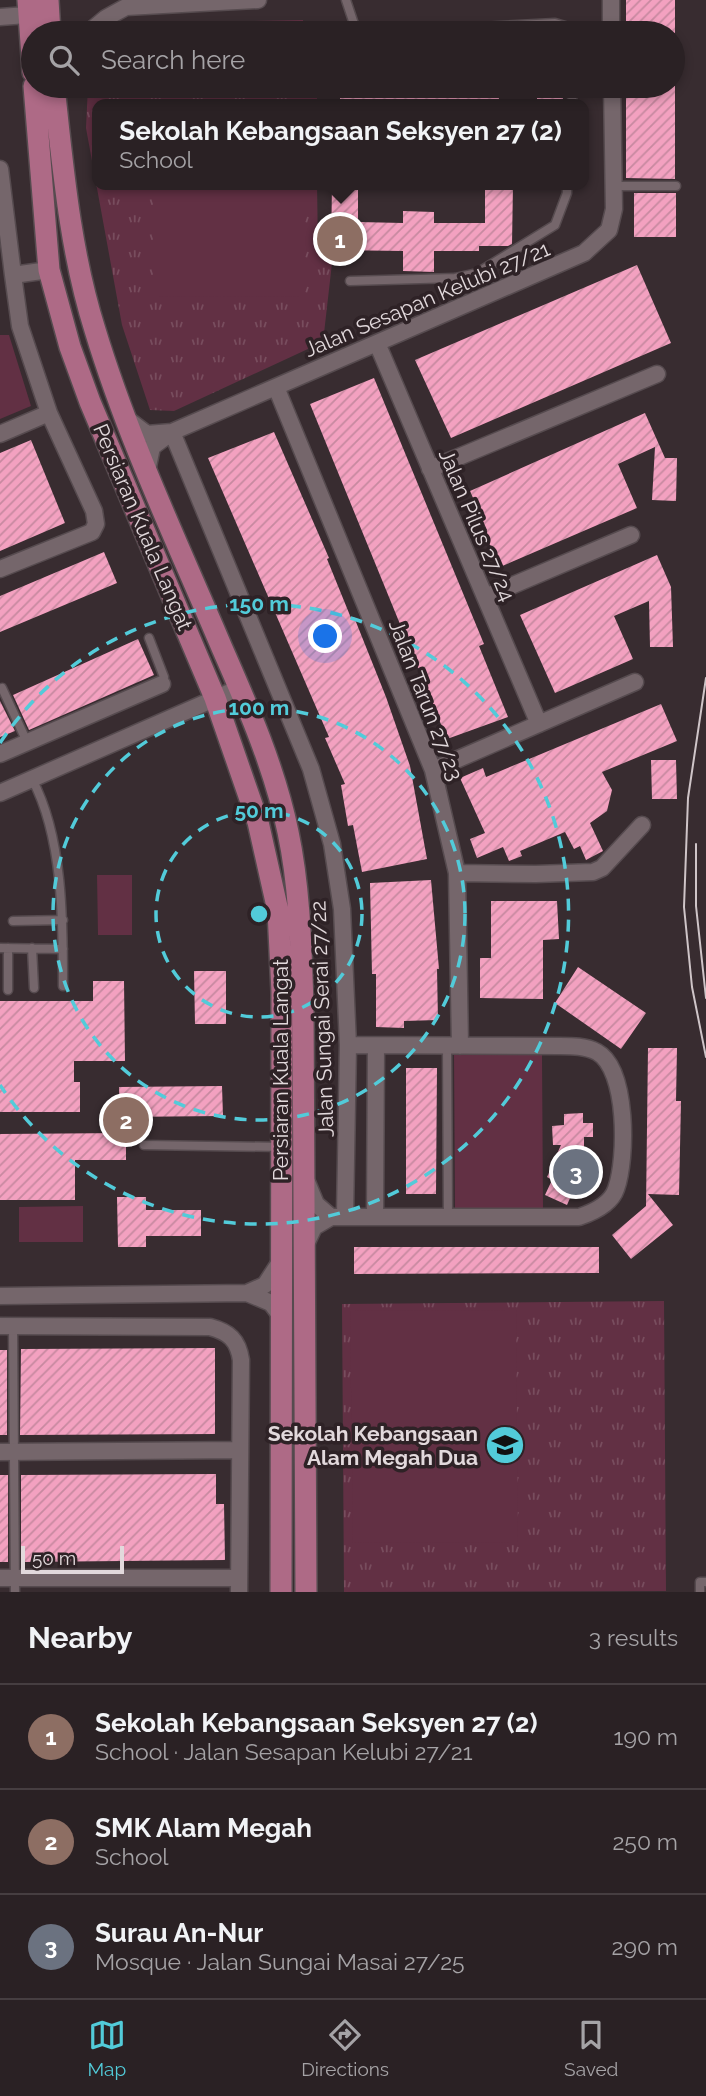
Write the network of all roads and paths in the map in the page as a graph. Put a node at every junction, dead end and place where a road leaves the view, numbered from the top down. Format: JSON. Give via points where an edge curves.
{"nodes":[{"id":1,"x":110,"y":0,"type":"edge"},
{"id":2,"x":258,"y":0,"type":"edge"},
{"id":3,"x":346,"y":0,"type":"edge"},
{"id":4,"x":611,"y":0,"type":"edge"},
{"id":5,"x":126,"y":7,"type":"junction"},
{"id":6,"x":38,"y":10,"type":"edge"},
{"id":7,"x":1,"y":17,"type":"edge"},
{"id":8,"x":102,"y":21,"type":"edge"},
{"id":9,"x":353,"y":21,"type":"edge"},
{"id":10,"x":611,"y":21,"type":"edge"},
{"id":11,"x":35,"y":98,"type":"edge"},
{"id":12,"x":55,"y":98,"type":"edge"},
{"id":13,"x":612,"y":98,"type":"edge"},
{"id":14,"x":0,"y":169,"type":"edge"},
{"id":15,"x":0,"y":175,"type":"edge"},
{"id":16,"x":676,"y":186,"type":"dead end"},
{"id":17,"x":614,"y":187,"type":"junction"},
{"id":18,"x":567,"y":190,"type":"edge"},
{"id":19,"x":49,"y":270,"type":"junction"},
{"id":20,"x":13,"y":275,"type":"junction"},
{"id":21,"x":349,"y":281,"type":"dead end"},
{"id":22,"x":377,"y":343,"type":"junction"},
{"id":23,"x":657,"y":374,"type":"dead end"},
{"id":24,"x":276,"y":387,"type":"junction"},
{"id":25,"x":49,"y":413,"type":"junction"},
{"id":26,"x":124,"y":416,"type":"junction"},
{"id":27,"x":172,"y":432,"type":"junction"},
{"id":28,"x":0,"y":435,"type":"edge"},
{"id":29,"x":430,"y":469,"type":"junction"},
{"id":30,"x":147,"y":471,"type":"junction"},
{"id":31,"x":631,"y":535,"type":"dead end"},
{"id":32,"x":0,"y":569,"type":"edge"},
{"id":33,"x":485,"y":597,"type":"junction"},
{"id":34,"x":149,"y":638,"type":"dead end"},
{"id":35,"x":635,"y":682,"type":"dead end"},
{"id":36,"x":162,"y":684,"type":"joint"},
{"id":37,"x":2,"y":688,"type":"dead end"},
{"id":38,"x":239,"y":688,"type":"junction"},
{"id":39,"x":215,"y":698,"type":"junction"},
{"id":40,"x":539,"y":724,"type":"junction"},
{"id":41,"x":27,"y":742,"type":"junction"},
{"id":42,"x":0,"y":754,"type":"edge"},
{"id":43,"x":433,"y":770,"type":"junction"},
{"id":44,"x":32,"y":779,"type":"junction"},
{"id":45,"x":0,"y":793,"type":"edge"},
{"id":46,"x":642,"y":825,"type":"dead end"},
{"id":47,"x":457,"y":873,"type":"junction"},
{"id":48,"x":62,"y":920,"type":"junction"},
{"id":49,"x":13,"y":921,"type":"dead end"},
{"id":50,"x":4,"y":948,"type":"edge"},
{"id":51,"x":33,"y":948,"type":"junction"},
{"id":52,"x":63,"y":949,"type":"junction"},
{"id":53,"x":62,"y":986,"type":"dead end"},
{"id":54,"x":34,"y":988,"type":"dead end"},
{"id":55,"x":8,"y":990,"type":"dead end"},
{"id":56,"x":348,"y":1045,"type":"junction"},
{"id":57,"x":376,"y":1046,"type":"junction"},
{"id":58,"x":454,"y":1046,"type":"junction"},
{"id":59,"x":144,"y":1145,"type":"dead end"},
{"id":60,"x":281,"y":1147,"type":"junction"},
{"id":61,"x":304,"y":1173,"type":"junction"},
{"id":62,"x":338,"y":1216,"type":"junction"},
{"id":63,"x":375,"y":1217,"type":"junction"},
{"id":64,"x":448,"y":1218,"type":"junction"},
{"id":65,"x":303,"y":1249,"type":"junction"},
{"id":66,"x":280,"y":1262,"type":"junction"},
{"id":67,"x":247,"y":1293,"type":"junction"},
{"id":68,"x":0,"y":1296,"type":"edge"},
{"id":69,"x":280,"y":1315,"type":"junction"},
{"id":70,"x":6,"y":1326,"type":"edge"},
{"id":71,"x":239,"y":1450,"type":"junction"},
{"id":72,"x":6,"y":1452,"type":"edge"},
{"id":73,"x":10,"y":1582,"type":"edge"},
{"id":74,"x":706,"y":1582,"type":"edge"},
{"id":75,"x":239,"y":1585,"type":"edge"},
{"id":76,"x":281,"y":1592,"type":"edge"},
{"id":77,"x":306,"y":1592,"type":"edge"},
{"id":78,"x":700,"y":1592,"type":"edge"}],
"edges":[{"from":1,"to":5,"type":"street"},
{"from":2,"to":5,"type":"street"},
{"from":3,"to":9,"type":"lane"},
{"from":4,"to":10,"type":"street"},
{"from":5,"to":8,"type":"street"},
{"from":6,"to":7,"type":"street"},
{"from":11,"to":19,"type":"main road","name":"Persiaran Kuala Langat"},
{"from":12,"to":26,"type":"main road","name":"Persiaran Kuala Langat","via":[[79,276]]},
{"from":13,"to":17,"type":"street","name":"Jalan Sesapan Kelubi 27/21"},
{"from":14,"to":15,"type":"street"},
{"from":15,"to":20,"type":"street"},
{"from":16,"to":17,"type":"lane"},
{"from":17,"to":22,"type":"street","name":"Jalan Sesapan Kelubi 27/21","via":[[608,230],[584,253]]},
{"from":18,"to":21,"type":"lane","via":[[555,225],[477,273],[455,278]]},
{"from":19,"to":20,"type":"street"},
{"from":19,"to":39,"type":"main road","name":"Persiaran Kuala Langat","via":[[90,402]]},
{"from":20,"to":25,"type":"street","via":[[20,326]]},
{"from":22,"to":24,"type":"street","name":"Jalan Sesapan Kelubi 27/21"},
{"from":22,"to":29,"type":"street","name":"Jalan Pilus 27/24"},
{"from":23,"to":29,"type":"street"},
{"from":24,"to":27,"type":"street","name":"Jalan Sesapan Kelubi 27/21"},
{"from":24,"to":43,"type":"street","name":"Jalan Tarun 27/23"},
{"from":25,"to":28,"type":"street"},
{"from":25,"to":32,"type":"street","via":[[96,524],[92,532]]},
{"from":26,"to":27,"type":"street","via":[[147,434]]},
{"from":26,"to":30,"type":"main road","name":"Persiaran Kuala Langat"},
{"from":27,"to":30,"type":"street","via":[[152,447]]},
{"from":27,"to":56,"type":"street","name":"Jalan Sungai Serai 27/22","via":[[311,769],[332,844],[342,909]]},
{"from":29,"to":33,"type":"street","name":"Jalan Pilus 27/24"},
{"from":30,"to":38,"type":"main road","name":"Persiaran Kuala Langat"},
{"from":31,"to":33,"type":"street"},
{"from":33,"to":40,"type":"street","name":"Jalan Pilus 27/24"},
{"from":34,"to":36,"type":"lane","via":[[164,677]]},
{"from":35,"to":40,"type":"street"},
{"from":36,"to":41,"type":"street"},
{"from":37,"to":41,"type":"lane"},
{"from":38,"to":39,"type":"street"},
{"from":38,"to":61,"type":"main road","name":"Persiaran Kuala Langat","via":[[279,796],[297,882]]},
{"from":39,"to":44,"type":"street"},
{"from":39,"to":60,"type":"main road","name":"Persiaran Kuala Langat","via":[[258,822],[278,911]]},
{"from":40,"to":43,"type":"street"},
{"from":41,"to":42,"type":"street"},
{"from":43,"to":47,"type":"street","name":"Jalan Tarun 27/23"},
{"from":44,"to":45,"type":"street"},
{"from":44,"to":48,"type":"lane","via":[[44,802]]},
{"from":46,"to":47,"type":"street","via":[[593,872]]},
{"from":47,"to":58,"type":"street","name":"Jalan Tarun 27/23"},
{"from":48,"to":49,"type":"lane"},
{"from":48,"to":52,"type":"lane"},
{"from":50,"to":51,"type":"lane"},
{"from":50,"to":55,"type":"lane"},
{"from":51,"to":52,"type":"lane"},
{"from":51,"to":54,"type":"lane"},
{"from":52,"to":53,"type":"lane"},
{"from":56,"to":57,"type":"street"},
{"from":56,"to":62,"type":"street","name":"Jalan Sungai Serai 27/22"},
{"from":57,"to":58,"type":"street"},
{"from":57,"to":63,"type":"street"},
{"from":58,"to":64,"type":"lane"},
{"from":58,"to":64,"type":"street","via":[[581,1046],[597,1052],[617,1082],[621,1158],[616,1191],[594,1212],[570,1217]]},
{"from":59,"to":60,"type":"lane"},
{"from":60,"to":66,"type":"main road","name":"Persiaran Kuala Langat"},
{"from":61,"to":62,"type":"street","via":[[316,1204]]},
{"from":61,"to":65,"type":"main road","name":"Persiaran Kuala Langat"},
{"from":62,"to":63,"type":"street"},
{"from":62,"to":65,"type":"street","via":[[314,1227]]},
{"from":63,"to":64,"type":"street"},
{"from":65,"to":77,"type":"main road","name":"Persiaran Kuala Langat"},
{"from":66,"to":67,"type":"street","via":[[265,1284]]},
{"from":66,"to":69,"type":"main road","name":"Persiaran Kuala Langat"},
{"from":67,"to":68,"type":"street"},
{"from":67,"to":69,"type":"street","via":[[271,1303]]},
{"from":69,"to":76,"type":"main road","name":"Persiaran Kuala Langat"},
{"from":70,"to":71,"type":"street","via":[[210,1327],[224,1331],[234,1338],[242,1360]]},
{"from":70,"to":72,"type":"lane"},
{"from":71,"to":72,"type":"street"},
{"from":71,"to":75,"type":"street"},
{"from":72,"to":73,"type":"lane"},
{"from":73,"to":75,"type":"street"},
{"from":74,"to":78,"type":"lane","via":[[700,1582]]}]}
